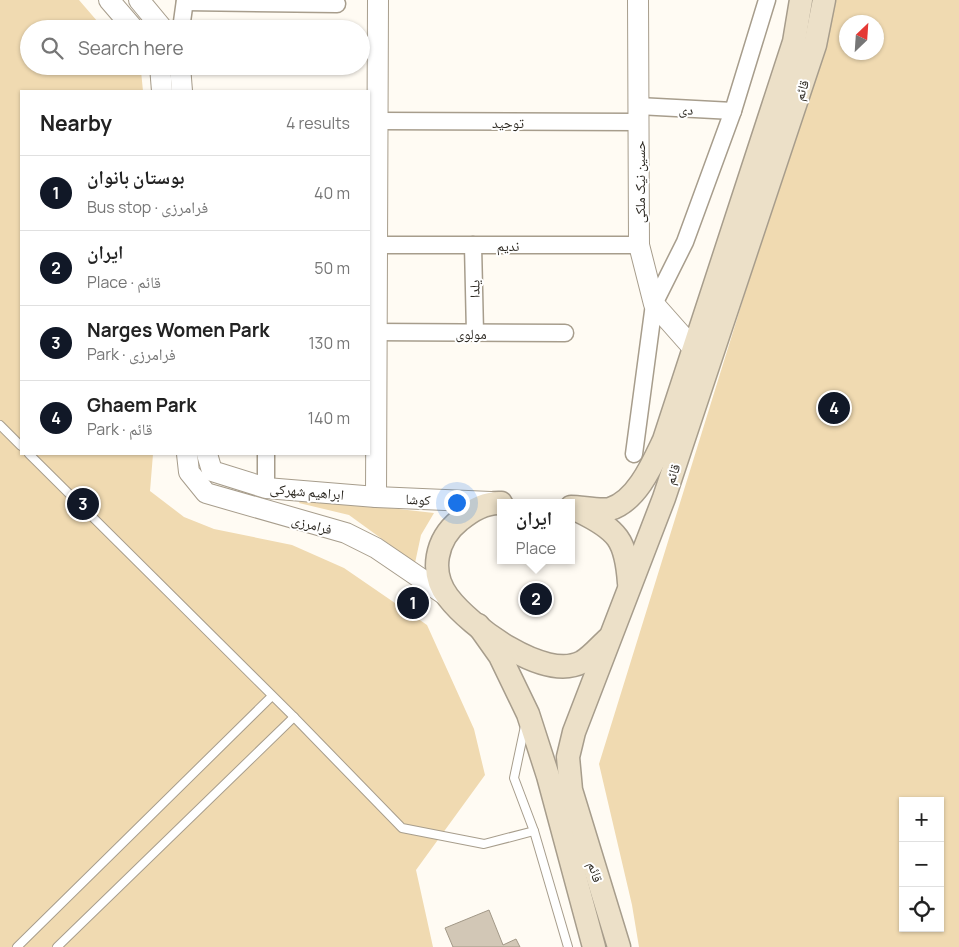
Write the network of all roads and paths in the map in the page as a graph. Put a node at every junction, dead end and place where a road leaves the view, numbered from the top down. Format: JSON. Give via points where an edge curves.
{"nodes":[{"id":1,"x":109,"y":0,"type":"edge"},
{"id":2,"x":139,"y":0,"type":"edge"},
{"id":3,"x":378,"y":0,"type":"edge"},
{"id":4,"x":638,"y":0,"type":"edge"},
{"id":5,"x":768,"y":0,"type":"edge"},
{"id":6,"x":801,"y":0,"type":"edge"},
{"id":7,"x":824,"y":0,"type":"edge"},
{"id":8,"x":185,"y":1,"type":"edge"},
{"id":9,"x":337,"y":4,"type":"dead end"},
{"id":10,"x":126,"y":20,"type":"edge"},
{"id":11,"x":156,"y":20,"type":"edge"},
{"id":12,"x":182,"y":20,"type":"edge"},
{"id":13,"x":161,"y":75,"type":"edge"},
{"id":14,"x":181,"y":75,"type":"edge"},
{"id":15,"x":162,"y":90,"type":"edge"},
{"id":16,"x":182,"y":90,"type":"edge"},
{"id":17,"x":734,"y":111,"type":"junction"},
{"id":18,"x":638,"y":114,"type":"junction"},
{"id":19,"x":377,"y":121,"type":"junction"},
{"id":20,"x":373,"y":245,"type":"edge"},
{"id":21,"x":473,"y":245,"type":"junction"},
{"id":22,"x":639,"y":245,"type":"junction"},
{"id":23,"x":654,"y":304,"type":"junction"},
{"id":24,"x":373,"y":332,"type":"edge"},
{"id":25,"x":475,"y":333,"type":"junction"},
{"id":26,"x":565,"y":334,"type":"dead end"},
{"id":27,"x":693,"y":348,"type":"junction"},
{"id":28,"x":0,"y":425,"type":"edge"},
{"id":29,"x":20,"y":445,"type":"edge"},
{"id":30,"x":634,"y":454,"type":"dead end"},
{"id":31,"x":30,"y":455,"type":"edge"},
{"id":32,"x":187,"y":455,"type":"edge"},
{"id":33,"x":266,"y":455,"type":"edge"},
{"id":34,"x":209,"y":462,"type":"edge"},
{"id":35,"x":266,"y":488,"type":"junction"},
{"id":36,"x":376,"y":497,"type":"junction"},
{"id":37,"x":496,"y":502,"type":"edge"},
{"id":38,"x":575,"y":507,"type":"edge"},
{"id":39,"x":575,"y":509,"type":"edge"},
{"id":40,"x":629,"y":587,"type":"junction"},
{"id":41,"x":448,"y":597,"type":"junction"},
{"id":42,"x":478,"y":625,"type":"junction"},
{"id":43,"x":610,"y":637,"type":"junction"},
{"id":44,"x":272,"y":696,"type":"junction"},
{"id":45,"x":528,"y":714,"type":"junction"},
{"id":46,"x":294,"y":717,"type":"junction"},
{"id":47,"x":534,"y":830,"type":"junction"},
{"id":48,"x":17,"y":947,"type":"edge"},
{"id":49,"x":57,"y":947,"type":"edge"},
{"id":50,"x":568,"y":947,"type":"edge"},
{"id":51,"x":594,"y":947,"type":"edge"},
{"id":52,"x":619,"y":947,"type":"edge"}],
"edges":[{"from":1,"to":10,"type":"street"},
{"from":2,"to":11,"type":"street"},
{"from":3,"to":19,"type":"street"},
{"from":4,"to":18,"type":"street","name":"حسین نیک ملکی"},
{"from":5,"to":17,"type":"street"},
{"from":6,"to":27,"type":"main road","name":"قائم","via":[[794,42]]},
{"from":7,"to":40,"type":"main road","name":"قائم","via":[[815,46],[740,275],[664,498]]},
{"from":8,"to":9,"type":"street"},
{"from":8,"to":12,"type":"street"},
{"from":13,"to":15,"type":"street"},
{"from":14,"to":16,"type":"street"},
{"from":17,"to":18,"type":"street","name":"دی"},
{"from":17,"to":23,"type":"street","via":[[685,242]]},
{"from":18,"to":19,"type":"street","name":"توحید"},
{"from":18,"to":22,"type":"street","name":"حسین نیک ملکی"},
{"from":19,"to":20,"type":"street"},
{"from":20,"to":21,"type":"street","name":"ندیم"},
{"from":20,"to":24,"type":"street"},
{"from":21,"to":22,"type":"street","name":"ندیم"},
{"from":21,"to":25,"type":"street","name":"یلدا"},
{"from":22,"to":23,"type":"street","name":"حسین نیک ملکی"},
{"from":23,"to":27,"type":"street","name":"حسین نیک ملکی"},
{"from":23,"to":30,"type":"street"},
{"from":24,"to":25,"type":"street","name":"مولوی"},
{"from":24,"to":36,"type":"street"},
{"from":25,"to":26,"type":"street","name":"مولوی"},
{"from":27,"to":38,"type":"main road","name":"قائم","via":[[664,440],[642,481],[628,498],[610,509]]},
{"from":28,"to":29,"type":"lane"},
{"from":31,"to":44,"type":"lane"},
{"from":32,"to":41,"type":"street","name":"فرامرزی","via":[[189,472],[206,492],[346,533],[383,552]]},
{"from":33,"to":35,"type":"street"},
{"from":34,"to":35,"type":"street","name":"ابراهیم شهرکی"},
{"from":35,"to":36,"type":"street","name":"ابراهیم شهرکی"},
{"from":36,"to":37,"type":"street","name":"کوشا"},
{"from":37,"to":41,"type":"main road","via":[[467,514],[441,541],[436,556],[438,576]]},
{"from":39,"to":40,"type":"main road","via":[[604,523],[619,538],[627,558]]},
{"from":40,"to":43,"type":"main road","name":"قائم"},
{"from":41,"to":42,"type":"main road"},
{"from":42,"to":43,"type":"main road","via":[[525,658],[560,667],[582,662]]},
{"from":42,"to":45,"type":"main road","name":"قائم","via":[[500,656]]},
{"from":43,"to":52,"type":"main road","name":"قائم","via":[[574,732],[568,757],[571,790]]},
{"from":44,"to":46,"type":"lane"},
{"from":44,"to":48,"type":"lane"},
{"from":45,"to":47,"type":"lane","via":[[514,778]]},
{"from":45,"to":51,"type":"main road","name":"قائم"},
{"from":46,"to":47,"type":"lane","via":[[402,828],[484,844]]},
{"from":46,"to":49,"type":"lane"},
{"from":47,"to":50,"type":"lane"}]}
